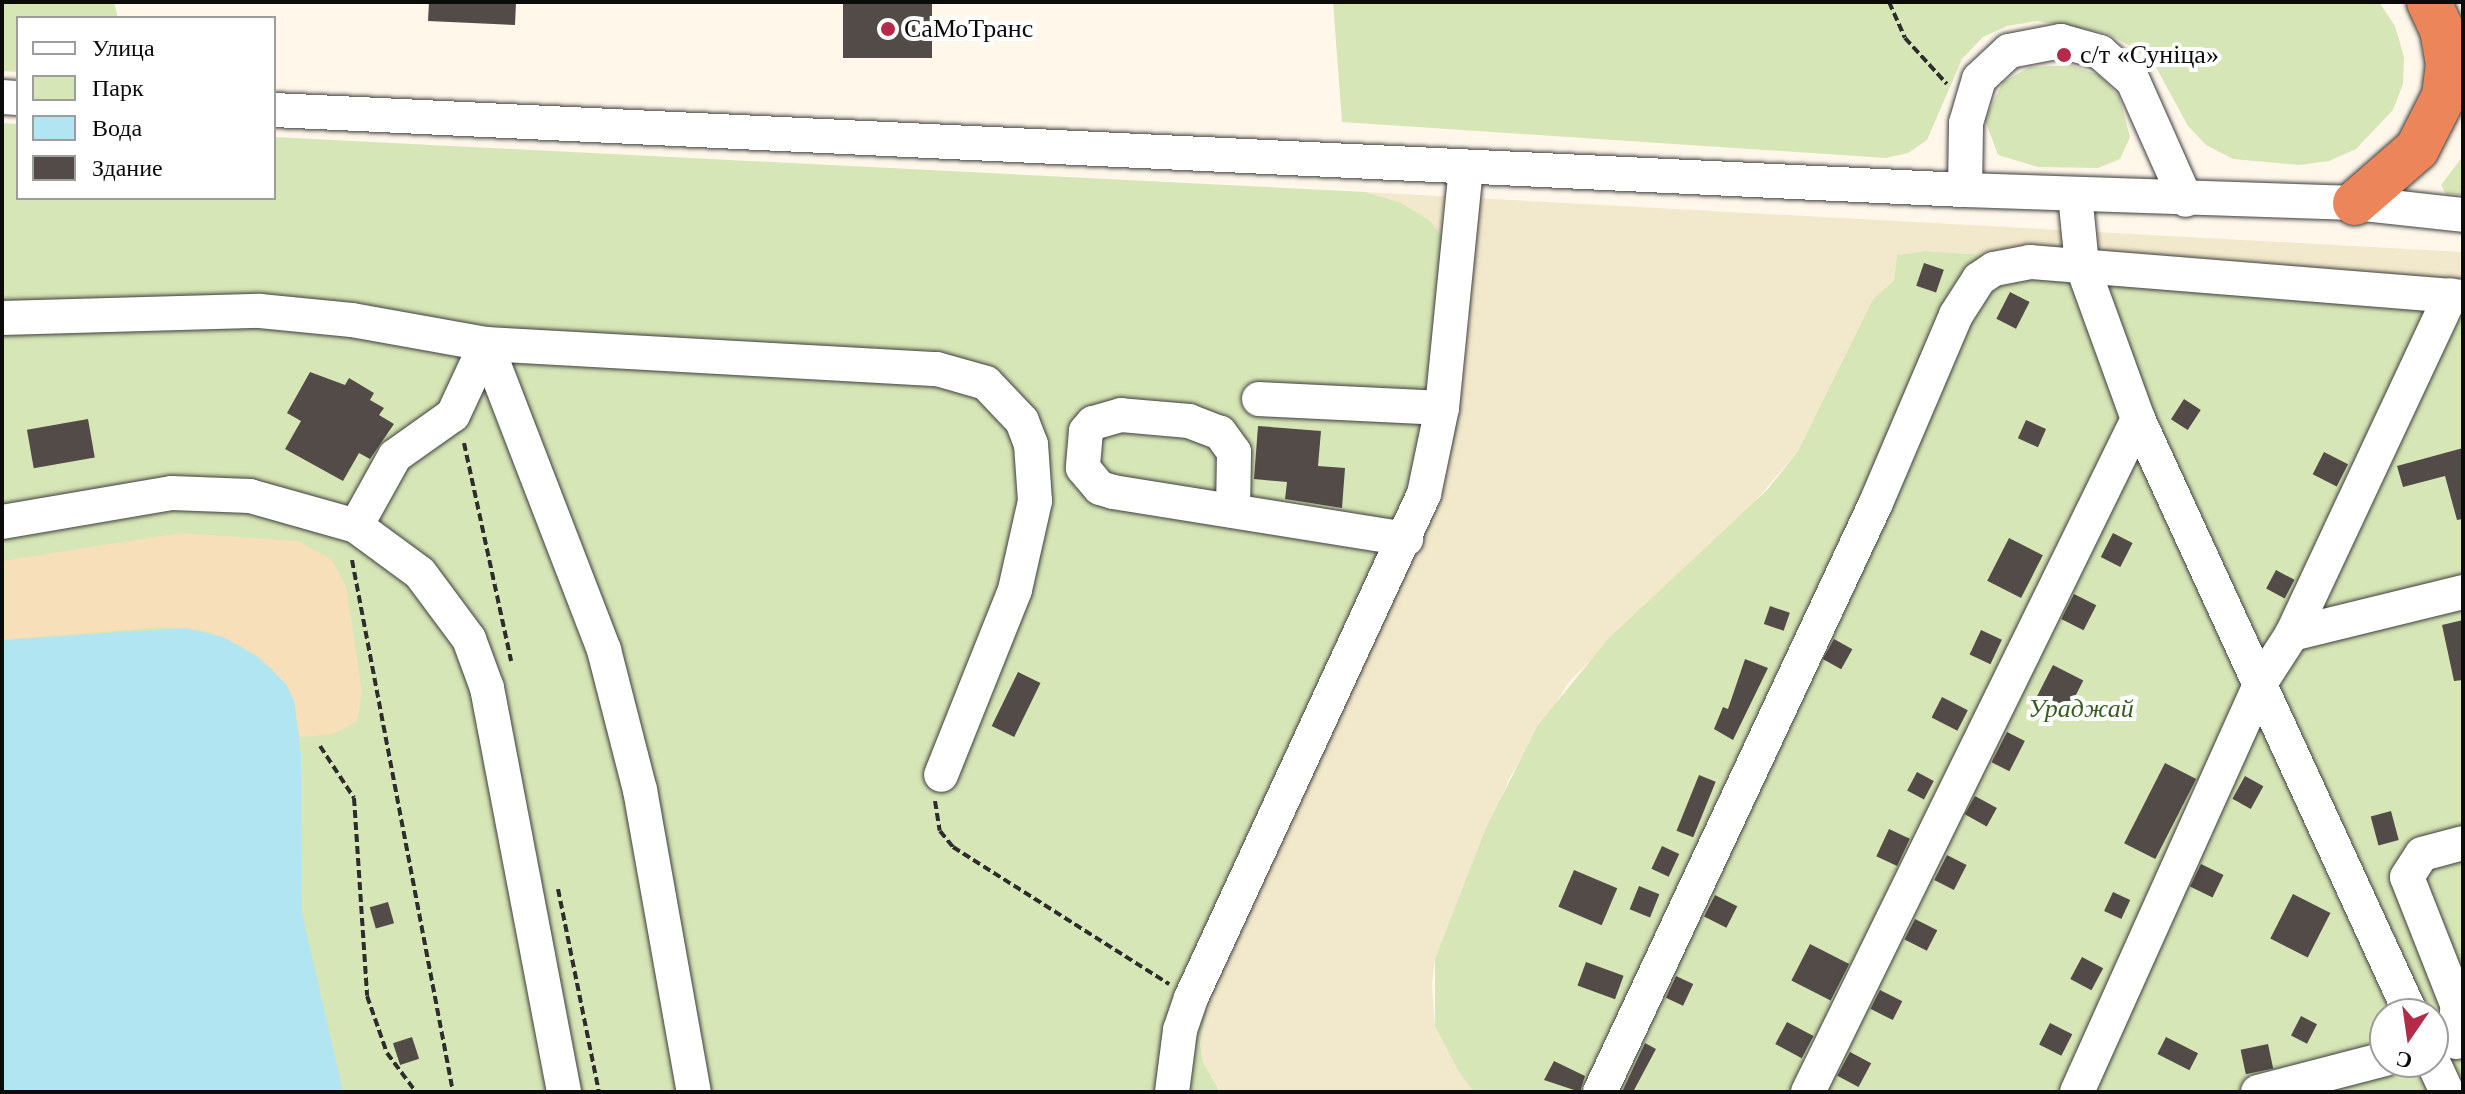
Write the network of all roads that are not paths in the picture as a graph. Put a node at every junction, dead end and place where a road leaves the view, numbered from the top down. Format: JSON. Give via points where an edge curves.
{"nodes":[{"id":1,"x":2429,"y":2,"type":"edge"},
{"id":2,"x":276,"y":110,"type":"edge"},
{"id":3,"x":1466,"y":167,"type":"junction"},
{"id":4,"x":1965,"y":190,"type":"junction"},
{"id":5,"x":2075,"y":194,"type":"junction"},
{"id":6,"x":2186,"y":200,"type":"junction"},
{"id":7,"x":2355,"y":203,"type":"junction"},
{"id":8,"x":2463,"y":215,"type":"edge"},
{"id":9,"x":2082,"y":265,"type":"junction"},
{"id":10,"x":2457,"y":296,"type":"edge"},
{"id":11,"x":2,"y":318,"type":"edge"},
{"id":12,"x":486,"y":344,"type":"junction"},
{"id":13,"x":1259,"y":399,"type":"dead end"},
{"id":14,"x":1442,"y":408,"type":"junction"},
{"id":15,"x":2138,"y":419,"type":"junction"},
{"id":16,"x":1233,"y":511,"type":"dead end"},
{"id":17,"x":2,"y":522,"type":"edge"},
{"id":18,"x":356,"y":526,"type":"junction"},
{"id":19,"x":1406,"y":539,"type":"junction"},
{"id":20,"x":2463,"y":592,"type":"edge"},
{"id":21,"x":2292,"y":634,"type":"junction"},
{"id":22,"x":2261,"y":682,"type":"junction"},
{"id":23,"x":941,"y":775,"type":"road end"},
{"id":24,"x":2463,"y":843,"type":"edge"},
{"id":25,"x":2404,"y":998,"type":"edge"},
{"id":26,"x":2449,"y":1036,"type":"edge"},
{"id":27,"x":2369,"y":1063,"type":"edge"},
{"id":28,"x":1180,"y":1084,"type":"edge"},
{"id":29,"x":564,"y":1092,"type":"edge"},
{"id":30,"x":694,"y":1092,"type":"edge"},
{"id":31,"x":1600,"y":1092,"type":"edge"},
{"id":32,"x":1808,"y":1092,"type":"edge"},
{"id":33,"x":2077,"y":1092,"type":"edge"},
{"id":34,"x":2258,"y":1092,"type":"edge"}],
"edges":[{"from":1,"to":7,"type":"highway","via":[[2448,64],[2444,96],[2417,149]]},
{"from":2,"to":3,"type":"street"},
{"from":3,"to":4,"type":"street"},
{"from":3,"to":14,"type":"street"},
{"from":4,"to":5,"type":"street"},
{"from":4,"to":6,"type":"street","via":[[1971,101],[1979,79],[2009,51],[2061,41],[2100,52],[2133,81]]},
{"from":5,"to":6,"type":"street"},
{"from":5,"to":9,"type":"street"},
{"from":6,"to":7,"type":"street"},
{"from":7,"to":8,"type":"street"},
{"from":9,"to":10,"type":"street"},
{"from":9,"to":15,"type":"street"},
{"from":9,"to":31,"type":"street","via":[[2011,263],[1979,279],[1966,296],[1864,530]]},
{"from":10,"to":21,"type":"street"},
{"from":11,"to":12,"type":"street","via":[[260,311],[352,320]]},
{"from":12,"to":18,"type":"street","via":[[453,415],[395,456]]},
{"from":12,"to":23,"type":"street","via":[[937,369],[986,383],[1008,400],[1031,444],[1032,526],[1015,590]]},
{"from":12,"to":30,"type":"street","via":[[578,572],[608,664],[640,790]]},
{"from":13,"to":14,"type":"street"},
{"from":14,"to":19,"type":"street","via":[[1432,469]]},
{"from":15,"to":22,"type":"street"},
{"from":15,"to":32,"type":"street"},
{"from":16,"to":19,"type":"street"},
{"from":17,"to":18,"type":"street","via":[[195,492],[278,501]]},
{"from":18,"to":29,"type":"street","via":[[420,573],[456,616],[479,663]]},
{"from":19,"to":28,"type":"street","via":[[1191,998]]},
{"from":20,"to":21,"type":"street"},
{"from":21,"to":22,"type":"street"},
{"from":22,"to":25,"type":"street"},
{"from":22,"to":33,"type":"street"},
{"from":24,"to":26,"type":"street","via":[[2422,854],[2407,877],[2457,1004]]},
{"from":27,"to":34,"type":"street"}]}
